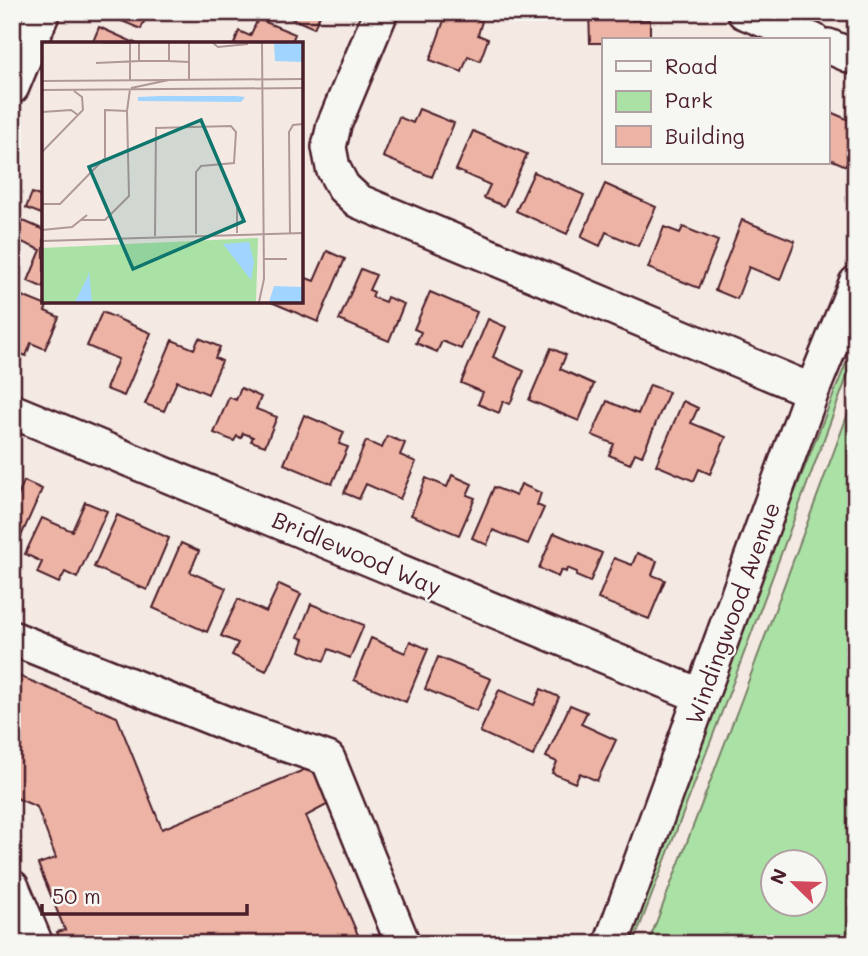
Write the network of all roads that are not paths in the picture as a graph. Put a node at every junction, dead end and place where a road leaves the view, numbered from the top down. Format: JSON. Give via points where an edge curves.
{"nodes":[{"id":1,"x":43,"y":12,"type":"edge"},
{"id":2,"x":381,"y":12,"type":"edge"},
{"id":3,"x":744,"y":12,"type":"edge"},
{"id":4,"x":808,"y":38,"type":"edge"},
{"id":5,"x":830,"y":47,"type":"edge"},
{"id":6,"x":856,"y":58,"type":"edge"},
{"id":7,"x":12,"y":87,"type":"edge"},
{"id":8,"x":856,"y":283,"type":"edge"},
{"id":9,"x":812,"y":391,"type":"junction"},
{"id":10,"x":12,"y":411,"type":"edge"},
{"id":11,"x":12,"y":638,"type":"edge"},
{"id":12,"x":701,"y":696,"type":"junction"},
{"id":13,"x":12,"y":887,"type":"edge"},
{"id":14,"x":36,"y":944,"type":"edge"},
{"id":15,"x":403,"y":944,"type":"edge"},
{"id":16,"x":611,"y":944,"type":"edge"}],
"edges":[{"from":1,"to":7,"type":"street"},
{"from":2,"to":9,"type":"street","via":[[329,147],[343,187],[358,201]]},
{"from":3,"to":4,"type":"street"},
{"from":5,"to":6,"type":"street"},
{"from":8,"to":9,"type":"street","name":"Windingwood Avenue"},
{"from":9,"to":12,"type":"street","name":"Windingwood Avenue"},
{"from":10,"to":12,"type":"street","name":"Bridlewood Way"},
{"from":11,"to":15,"type":"street","via":[[328,759]]},
{"from":12,"to":16,"type":"street","name":"Windingwood Avenue"},
{"from":13,"to":14,"type":"street"}]}
